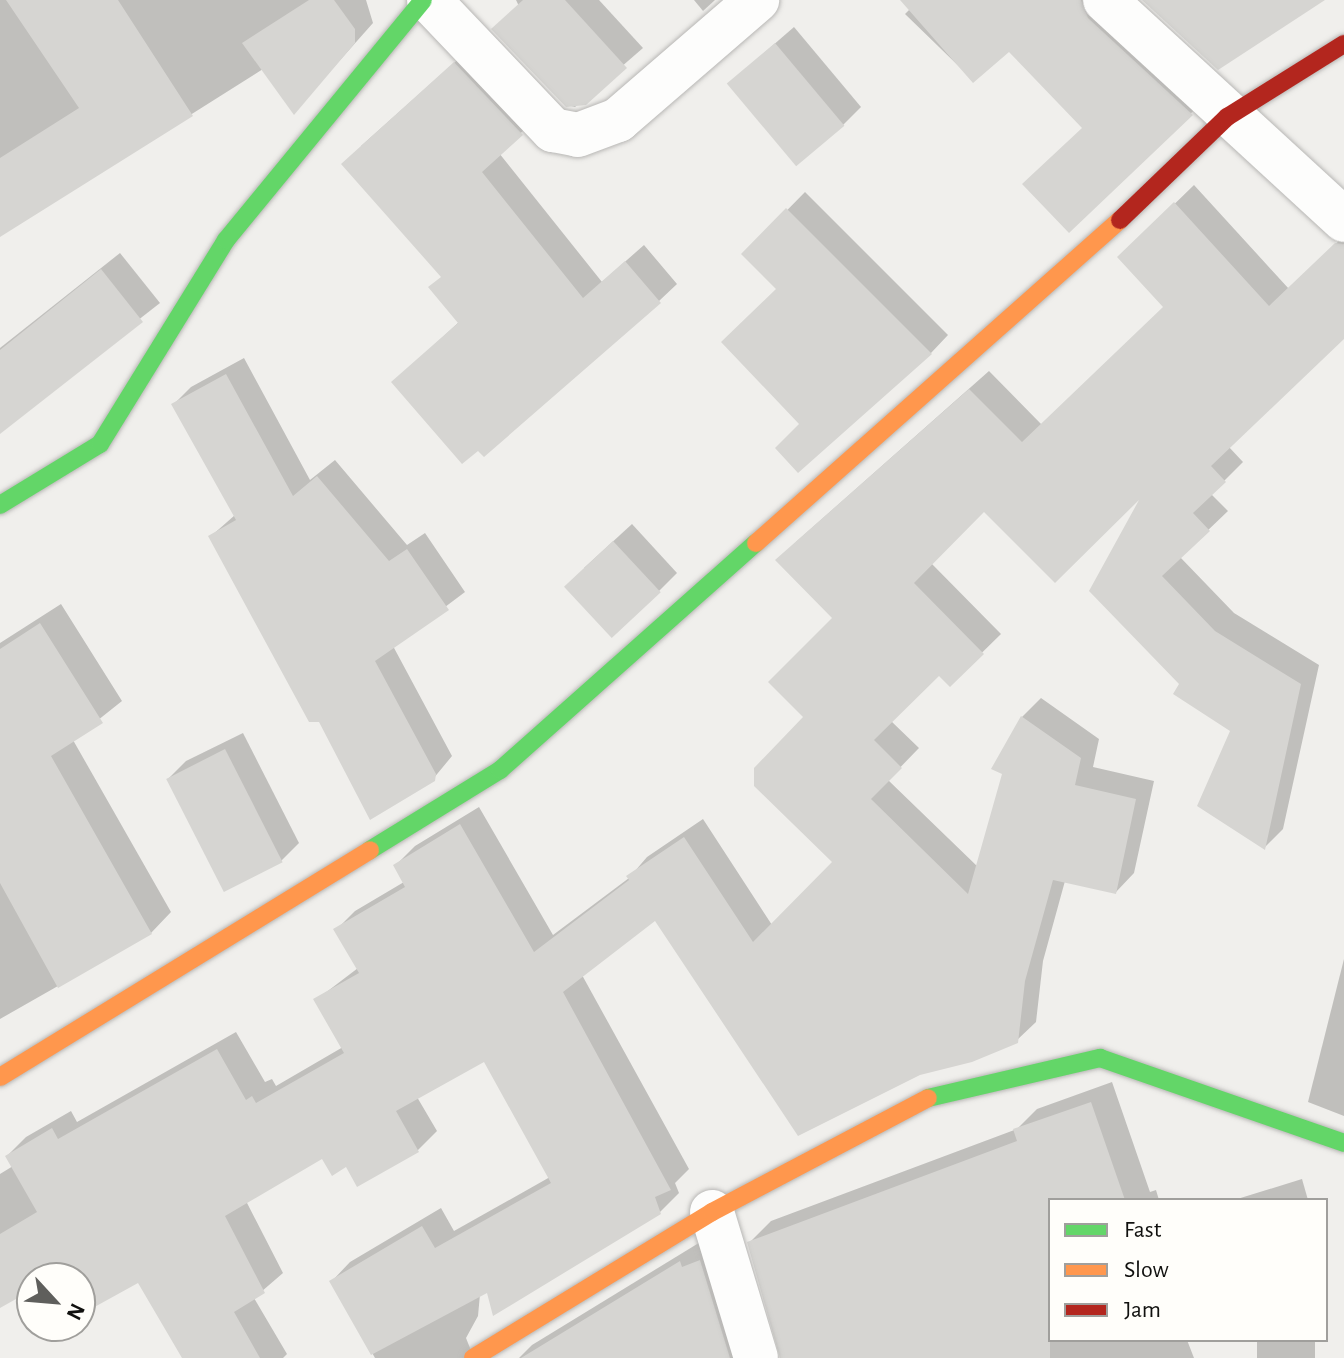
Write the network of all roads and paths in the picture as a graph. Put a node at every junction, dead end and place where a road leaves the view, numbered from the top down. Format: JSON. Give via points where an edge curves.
{"nodes":[{"id":1,"x":426,"y":0,"type":"edge"},
{"id":2,"x":757,"y":0,"type":"edge"},
{"id":3,"x":1105,"y":0,"type":"edge"},
{"id":4,"x":1344,"y":44,"type":"edge"},
{"id":5,"x":1227,"y":117,"type":"junction"},
{"id":6,"x":1344,"y":220,"type":"edge"},
{"id":7,"x":0,"y":505,"type":"edge"},
{"id":8,"x":0,"y":1077,"type":"edge"},
{"id":9,"x":1344,"y":1143,"type":"edge"},
{"id":10,"x":712,"y":1212,"type":"junction"},
{"id":11,"x":479,"y":1357,"type":"edge"},
{"id":12,"x":756,"y":1358,"type":"edge"}],
"edges":[{"from":1,"to":2,"type":"street","via":[[553,130],[578,135],[618,120]]},
{"from":1,"to":7,"type":"street","via":[[226,240],[100,444]]},
{"from":3,"to":5,"type":"street"},
{"from":4,"to":5,"type":"street"},
{"from":5,"to":6,"type":"street"},
{"from":5,"to":8,"type":"street","via":[[1085,253],[500,770]]},
{"from":9,"to":10,"type":"street","via":[[1100,1058],[931,1097]]},
{"from":10,"to":11,"type":"street"},
{"from":10,"to":12,"type":"street"}]}
